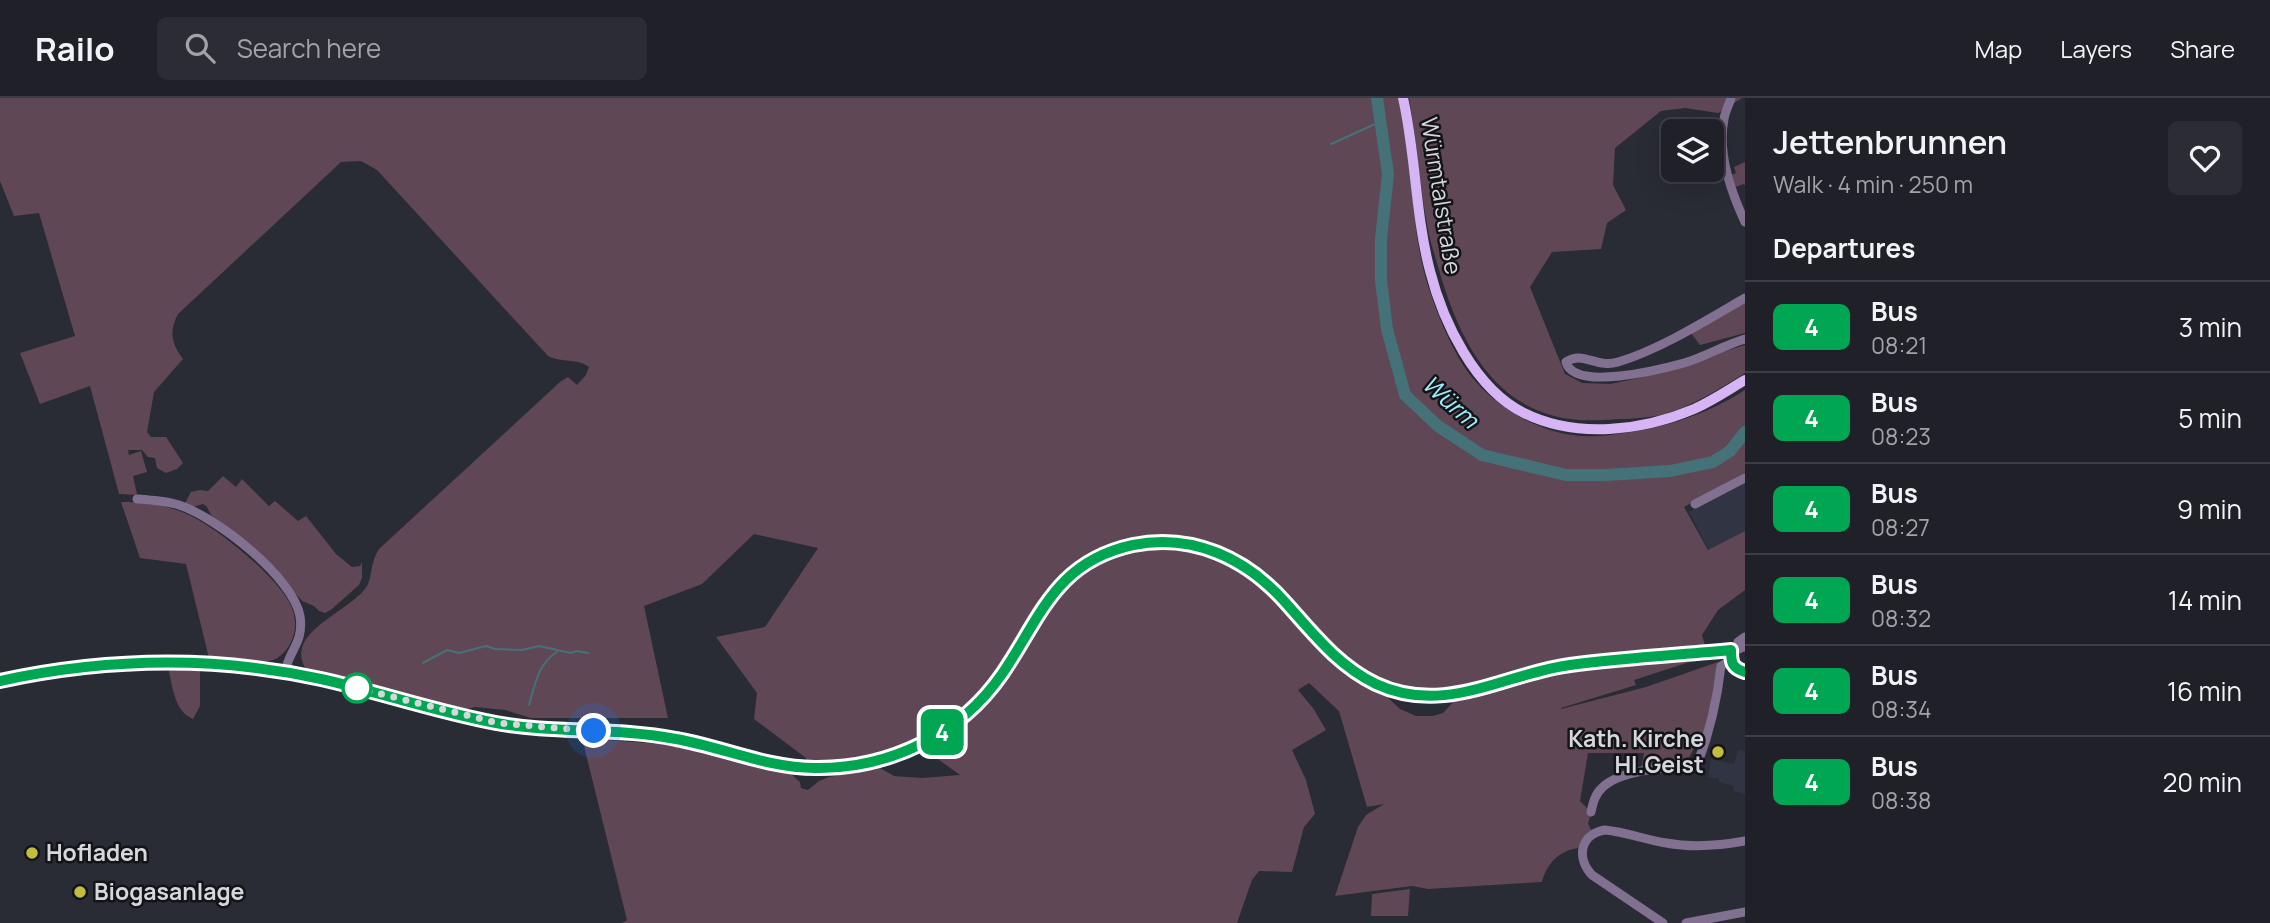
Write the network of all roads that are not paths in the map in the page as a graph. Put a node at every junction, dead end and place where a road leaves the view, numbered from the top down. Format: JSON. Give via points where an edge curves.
{"nodes":[{"id":1,"x":1404,"y":98,"type":"edge"},
{"id":2,"x":1731,"y":98,"type":"edge"},
{"id":3,"x":1745,"y":222,"type":"edge"},
{"id":4,"x":1745,"y":298,"type":"edge"},
{"id":5,"x":1745,"y":339,"type":"edge"},
{"id":6,"x":1745,"y":380,"type":"edge"},
{"id":7,"x":1745,"y":478,"type":"edge"},
{"id":8,"x":137,"y":499,"type":"dead end"},
{"id":9,"x":1695,"y":504,"type":"dead end"},
{"id":10,"x":1745,"y":637,"type":"edge"},
{"id":11,"x":1736,"y":651,"type":"edge"},
{"id":12,"x":285,"y":672,"type":"junction"},
{"id":13,"x":1745,"y":672,"type":"edge"},
{"id":14,"x":0,"y":681,"type":"edge"},
{"id":15,"x":1591,"y":812,"type":"dead end"},
{"id":16,"x":1745,"y":841,"type":"edge"},
{"id":17,"x":1745,"y":912,"type":"edge"},
{"id":18,"x":1663,"y":923,"type":"edge"},
{"id":19,"x":1686,"y":923,"type":"edge"}],
"edges":[{"from":1,"to":6,"type":"main road","name":"Würmtalstraße","via":[[1423,242],[1440,306],[1480,376],[1506,401],[1545,422],[1575,429],[1608,429],[1668,419]]},
{"from":2,"to":3,"type":"street","via":[[1723,121],[1725,160],[1731,191]]},
{"from":4,"to":5,"type":"street","via":[[1621,361],[1599,364],[1580,357],[1570,359],[1566,366],[1587,376],[1625,375],[1686,362]]},
{"from":7,"to":9,"type":"street"},
{"from":8,"to":12,"type":"street","via":[[178,505],[211,522],[252,551],[288,590],[301,631]]},
{"from":10,"to":11,"type":"street"},
{"from":11,"to":12,"type":"street","via":[[1573,664],[1469,692],[1412,695],[1373,682],[1338,660],[1266,582],[1228,556],[1192,544],[1151,542],[1109,552],[1058,587],[1004,671],[966,716],[918,746],[858,765],[793,767],[650,734],[498,723]]},
{"from":11,"to":13,"type":"street","via":[[1732,665]]},
{"from":11,"to":15,"type":"street","via":[[1721,666],[1716,709],[1697,765],[1642,770],[1619,778],[1603,786]]},
{"from":12,"to":14,"type":"street","via":[[208,663],[128,663]]},
{"from":16,"to":18,"type":"street","via":[[1688,846],[1605,830],[1589,837],[1581,852],[1586,869]]},
{"from":17,"to":19,"type":"street"}]}
